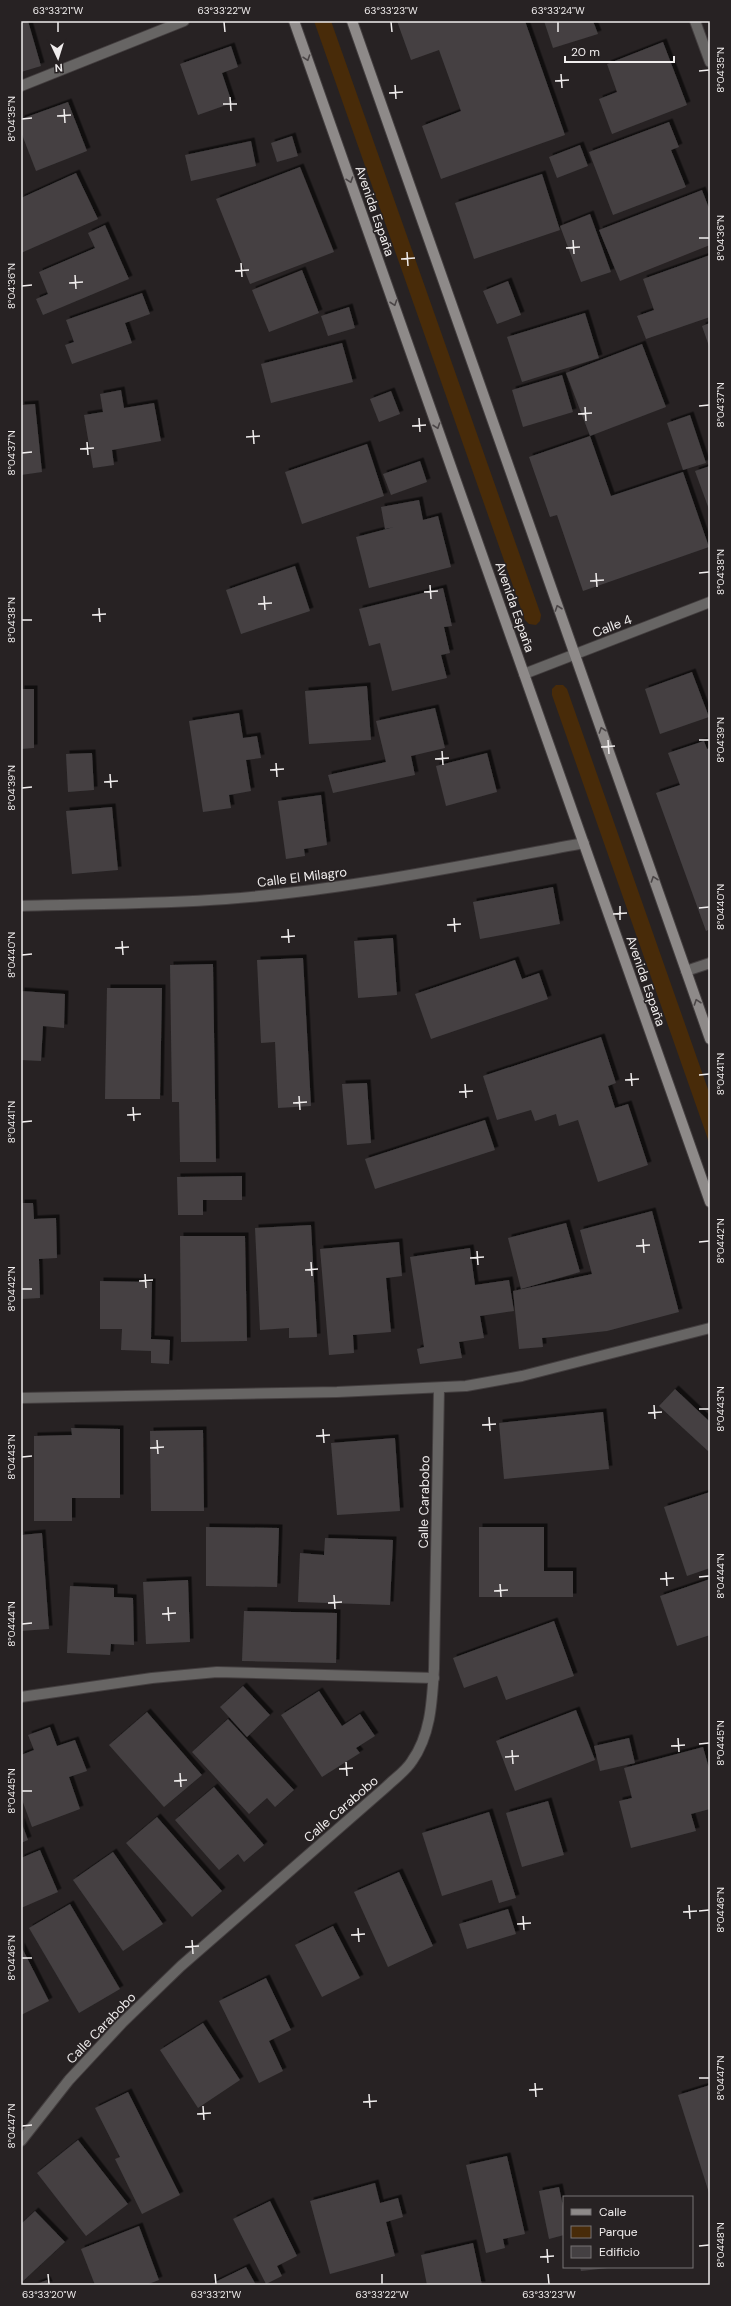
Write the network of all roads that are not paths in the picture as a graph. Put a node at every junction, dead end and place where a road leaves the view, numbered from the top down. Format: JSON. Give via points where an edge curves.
{"nodes":[{"id":1,"x":184,"y":21,"type":"edge"},
{"id":2,"x":294,"y":21,"type":"edge"},
{"id":3,"x":352,"y":21,"type":"edge"},
{"id":4,"x":695,"y":21,"type":"edge"},
{"id":5,"x":710,"y":62,"type":"edge"},
{"id":6,"x":21,"y":86,"type":"edge"},
{"id":7,"x":710,"y":602,"type":"edge"},
{"id":8,"x":574,"y":654,"type":"junction"},
{"id":9,"x":524,"y":674,"type":"junction"},
{"id":10,"x":584,"y":844,"type":"junction"},
{"id":11,"x":21,"y":906,"type":"edge"},
{"id":12,"x":710,"y":963,"type":"edge"},
{"id":13,"x":686,"y":971,"type":"junction"},
{"id":14,"x":710,"y":1038,"type":"edge"},
{"id":15,"x":710,"y":1202,"type":"edge"},
{"id":16,"x":710,"y":1328,"type":"edge"},
{"id":17,"x":439,"y":1389,"type":"junction"},
{"id":18,"x":21,"y":1398,"type":"edge"},
{"id":19,"x":434,"y":1678,"type":"junction"},
{"id":20,"x":21,"y":1697,"type":"edge"},
{"id":21,"x":21,"y":2141,"type":"edge"}],
"edges":[{"from":1,"to":6,"type":"street"},
{"from":2,"to":9,"type":"main road","name":"Avenida España","one_way":true},
{"from":8,"to":3,"type":"main road","one_way":true},
{"from":4,"to":5,"type":"street"},
{"from":7,"to":8,"type":"street","name":"Calle 4"},
{"from":8,"to":9,"type":"street","name":"Calle 4"},
{"from":13,"to":8,"type":"main road","one_way":true},
{"from":9,"to":10,"type":"main road","name":"Avenida España"},
{"from":10,"to":11,"type":"street","name":"Calle El Milagro","via":[[412,875],[295,892],[226,899]]},
{"from":10,"to":15,"type":"main road","name":"Avenida España"},
{"from":12,"to":13,"type":"street"},
{"from":14,"to":13,"type":"main road","one_way":true},
{"from":16,"to":17,"type":"street","via":[[522,1376]]},
{"from":17,"to":18,"type":"street"},
{"from":17,"to":19,"type":"street","name":"Calle Carabobo"},
{"from":19,"to":20,"type":"street","via":[[217,1672],[152,1678]]},
{"from":19,"to":21,"type":"street","name":"Calle Carabobo","via":[[432,1709],[423,1742],[412,1762],[181,1966],[122,2023],[69,2080]]}]}
